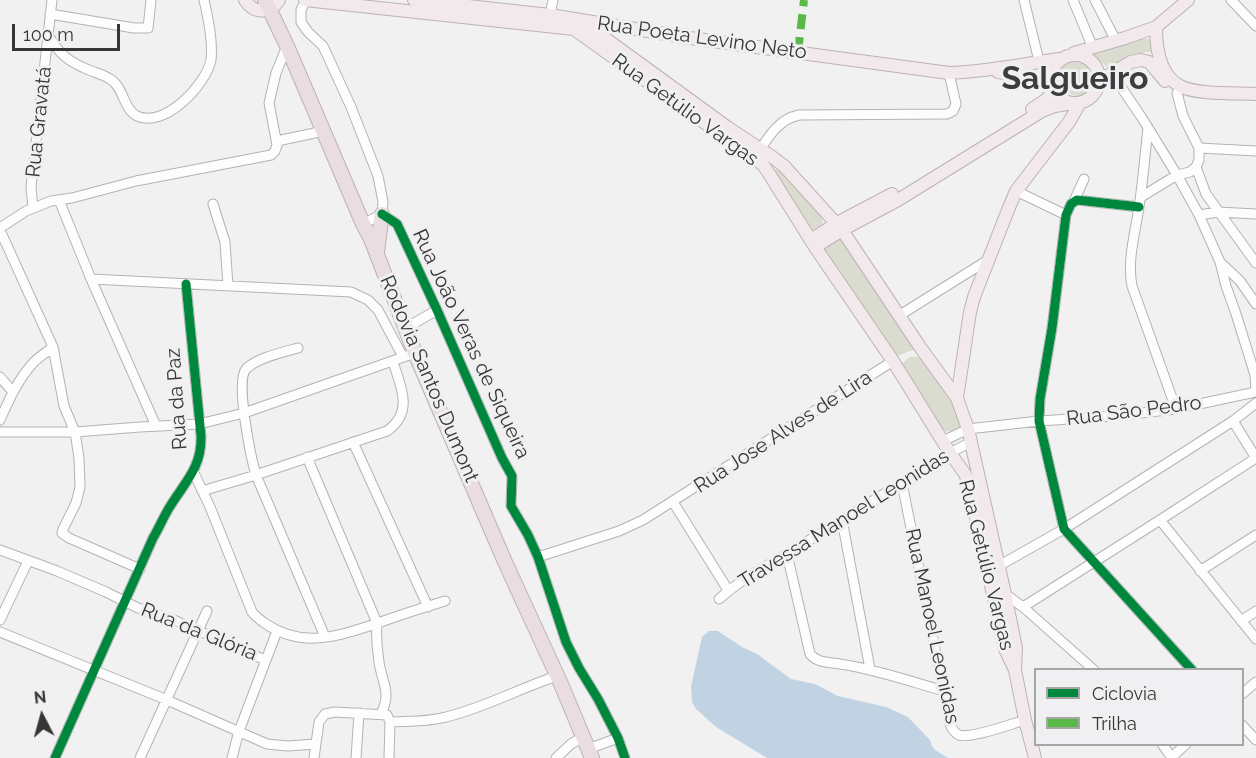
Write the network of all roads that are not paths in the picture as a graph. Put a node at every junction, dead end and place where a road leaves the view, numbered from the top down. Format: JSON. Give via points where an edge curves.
{"nodes":[{"id":1,"x":52,"y":0,"type":"edge"},
{"id":2,"x":151,"y":0,"type":"edge"},
{"id":3,"x":204,"y":0,"type":"edge"},
{"id":4,"x":306,"y":0,"type":"edge"},
{"id":5,"x":414,"y":0,"type":"edge"},
{"id":6,"x":553,"y":0,"type":"edge"},
{"id":7,"x":1024,"y":0,"type":"edge"},
{"id":8,"x":1073,"y":0,"type":"edge"},
{"id":9,"x":1095,"y":0,"type":"edge"},
{"id":10,"x":1188,"y":0,"type":"edge"},
{"id":11,"x":1231,"y":0,"type":"edge"},
{"id":12,"x":244,"y":1,"type":"edge"},
{"id":13,"x":276,"y":2,"type":"edge"},
{"id":14,"x":50,"y":14,"type":"junction"},
{"id":15,"x":580,"y":20,"type":"junction"},
{"id":16,"x":549,"y":21,"type":"junction"},
{"id":17,"x":1256,"y":26,"type":"edge"},
{"id":18,"x":1156,"y":27,"type":"junction"},
{"id":19,"x":1137,"y":34,"type":"junction"},
{"id":20,"x":48,"y":35,"type":"junction"},
{"id":21,"x":1116,"y":41,"type":"junction"},
{"id":22,"x":287,"y":46,"type":"junction"},
{"id":23,"x":1092,"y":48,"type":"junction"},
{"id":24,"x":1157,"y":50,"type":"junction"},
{"id":25,"x":1063,"y":57,"type":"junction"},
{"id":26,"x":1039,"y":62,"type":"junction"},
{"id":27,"x":991,"y":70,"type":"junction"},
{"id":28,"x":949,"y":73,"type":"junction"},
{"id":29,"x":1113,"y":75,"type":"junction"},
{"id":30,"x":1100,"y":81,"type":"junction"},
{"id":31,"x":1052,"y":86,"type":"junction"},
{"id":32,"x":1199,"y":91,"type":"junction"},
{"id":33,"x":1177,"y":93,"type":"junction"},
{"id":34,"x":1256,"y":94,"type":"edge"},
{"id":35,"x":1076,"y":103,"type":"junction"},
{"id":36,"x":706,"y":118,"type":"junction"},
{"id":37,"x":1148,"y":128,"type":"junction"},
{"id":38,"x":324,"y":131,"type":"junction"},
{"id":39,"x":991,"y":138,"type":"junction"},
{"id":40,"x":277,"y":141,"type":"junction"},
{"id":41,"x":1199,"y":148,"type":"junction"},
{"id":42,"x":1256,"y":151,"type":"edge"},
{"id":43,"x":757,"y":154,"type":"junction"},
{"id":44,"x":1196,"y":168,"type":"junction"},
{"id":45,"x":1178,"y":175,"type":"junction"},
{"id":46,"x":1084,"y":179,"type":"dead end"},
{"id":47,"x":1016,"y":191,"type":"junction"},
{"id":48,"x":1141,"y":197,"type":"junction"},
{"id":49,"x":59,"y":200,"type":"junction"},
{"id":50,"x":1075,"y":200,"type":"junction"},
{"id":51,"x":213,"y":204,"type":"dead end"},
{"id":52,"x":1139,"y":207,"type":"junction"},
{"id":53,"x":33,"y":208,"type":"junction"},
{"id":54,"x":1218,"y":212,"type":"junction"},
{"id":55,"x":382,"y":214,"type":"junction"},
{"id":56,"x":1256,"y":214,"type":"edge"},
{"id":57,"x":1066,"y":215,"type":"junction"},
{"id":58,"x":1199,"y":215,"type":"junction"},
{"id":59,"x":363,"y":224,"type":"junction"},
{"id":60,"x":839,"y":226,"type":"junction"},
{"id":61,"x":0,"y":229,"type":"edge"},
{"id":62,"x":813,"y":243,"type":"junction"},
{"id":63,"x":377,"y":254,"type":"junction"},
{"id":64,"x":988,"y":260,"type":"junction"},
{"id":65,"x":1220,"y":262,"type":"junction"},
{"id":66,"x":1256,"y":263,"type":"edge"},
{"id":67,"x":91,"y":279,"type":"junction"},
{"id":68,"x":186,"y":284,"type":"junction"},
{"id":69,"x":228,"y":286,"type":"junction"},
{"id":70,"x":1256,"y":304,"type":"edge"},
{"id":71,"x":437,"y":310,"type":"junction"},
{"id":72,"x":900,"y":315,"type":"junction"},
{"id":73,"x":406,"y":328,"type":"junction"},
{"id":74,"x":53,"y":347,"type":"junction"},
{"id":75,"x":298,"y":348,"type":"dead end"},
{"id":76,"x":409,"y":355,"type":"junction"},
{"id":77,"x":893,"y":361,"type":"junction"},
{"id":78,"x":393,"y":362,"type":"junction"},
{"id":79,"x":0,"y":377,"type":"edge"},
{"id":80,"x":13,"y":392,"type":"junction"},
{"id":81,"x":1256,"y":392,"type":"edge"},
{"id":82,"x":957,"y":398,"type":"junction"},
{"id":83,"x":1256,"y":403,"type":"edge"},
{"id":84,"x":1176,"y":409,"type":"junction"},
{"id":85,"x":244,"y":413,"type":"junction"},
{"id":86,"x":0,"y":420,"type":"edge"},
{"id":87,"x":1039,"y":421,"type":"junction"},
{"id":88,"x":1233,"y":421,"type":"junction"},
{"id":89,"x":199,"y":424,"type":"junction"},
{"id":90,"x":156,"y":426,"type":"junction"},
{"id":91,"x":968,"y":429,"type":"junction"},
{"id":92,"x":0,"y":432,"type":"edge"},
{"id":93,"x":75,"y":432,"type":"junction"},
{"id":94,"x":943,"y":441,"type":"junction"},
{"id":95,"x":353,"y":442,"type":"junction"},
{"id":96,"x":971,"y":442,"type":"junction"},
{"id":97,"x":950,"y":453,"type":"junction"},
{"id":98,"x":307,"y":457,"type":"junction"},
{"id":99,"x":1256,"y":458,"type":"edge"},
{"id":100,"x":193,"y":471,"type":"junction"},
{"id":101,"x":256,"y":475,"type":"junction"},
{"id":102,"x":902,"y":483,"type":"junction"},
{"id":103,"x":202,"y":491,"type":"junction"},
{"id":104,"x":673,"y":502,"type":"junction"},
{"id":105,"x":842,"y":520,"type":"junction"},
{"id":106,"x":1160,"y":520,"type":"junction"},
{"id":107,"x":1064,"y":529,"type":"junction"},
{"id":108,"x":1256,"y":535,"type":"edge"},
{"id":109,"x":0,"y":550,"type":"edge"},
{"id":110,"x":787,"y":554,"type":"junction"},
{"id":111,"x":538,"y":557,"type":"junction"},
{"id":112,"x":28,"y":561,"type":"junction"},
{"id":113,"x":1094,"y":563,"type":"junction"},
{"id":114,"x":993,"y":568,"type":"junction"},
{"id":115,"x":140,"y":569,"type":"junction"},
{"id":116,"x":1200,"y":571,"type":"junction"},
{"id":117,"x":728,"y":590,"type":"junction"},
{"id":118,"x":1005,"y":594,"type":"junction"},
{"id":119,"x":719,"y":599,"type":"dead end"},
{"id":120,"x":126,"y":601,"type":"junction"},
{"id":121,"x":445,"y":601,"type":"dead end"},
{"id":122,"x":428,"y":607,"type":"junction"},
{"id":123,"x":1023,"y":607,"type":"junction"},
{"id":124,"x":207,"y":611,"type":"dead end"},
{"id":125,"x":1256,"y":611,"type":"edge"},
{"id":126,"x":0,"y":620,"type":"edge"},
{"id":127,"x":1241,"y":621,"type":"junction"},
{"id":128,"x":377,"y":623,"type":"junction"},
{"id":129,"x":198,"y":631,"type":"junction"},
{"id":130,"x":277,"y":631,"type":"junction"},
{"id":131,"x":0,"y":632,"type":"edge"},
{"id":132,"x":325,"y":637,"type":"junction"},
{"id":133,"x":1256,"y":639,"type":"edge"},
{"id":134,"x":266,"y":660,"type":"junction"},
{"id":135,"x":1093,"y":668,"type":"edge"},
{"id":136,"x":1191,"y":668,"type":"edge"},
{"id":137,"x":870,"y":669,"type":"junction"},
{"id":138,"x":1015,"y":670,"type":"junction"},
{"id":139,"x":94,"y":671,"type":"junction"},
{"id":140,"x":557,"y":676,"type":"junction"},
{"id":141,"x":1256,"y":682,"type":"edge"},
{"id":142,"x":944,"y":691,"type":"junction"},
{"id":143,"x":1244,"y":692,"type":"edge"},
{"id":144,"x":167,"y":700,"type":"junction"},
{"id":145,"x":358,"y":713,"type":"junction"},
{"id":146,"x":387,"y":718,"type":"junction"},
{"id":147,"x":1025,"y":720,"type":"junction"},
{"id":148,"x":1244,"y":727,"type":"edge"},
{"id":149,"x":239,"y":731,"type":"junction"},
{"id":150,"x":618,"y":738,"type":"junction"},
{"id":151,"x":1256,"y":740,"type":"edge"},
{"id":152,"x":316,"y":744,"type":"junction"},
{"id":153,"x":1184,"y":746,"type":"edge"},
{"id":154,"x":588,"y":748,"type":"edge"},
{"id":155,"x":55,"y":758,"type":"edge"},
{"id":156,"x":140,"y":758,"type":"edge"},
{"id":157,"x":232,"y":758,"type":"edge"},
{"id":158,"x":314,"y":758,"type":"edge"},
{"id":159,"x":356,"y":758,"type":"edge"},
{"id":160,"x":389,"y":758,"type":"edge"},
{"id":161,"x":556,"y":758,"type":"edge"},
{"id":162,"x":625,"y":758,"type":"edge"},
{"id":163,"x":1035,"y":758,"type":"edge"},
{"id":164,"x":1171,"y":758,"type":"edge"}],
"edges":[{"from":1,"to":14,"type":"street","name":"Rua Gravatá"},
{"from":2,"to":14,"type":"street","via":[[148,28]]},
{"from":3,"to":20,"type":"street","via":[[211,52],[206,74],[180,105],[154,117],[137,116],[115,81],[70,62]]},
{"from":4,"to":16,"type":"main road","name":"Rua Getúlio Vargas"},
{"from":4,"to":55,"type":"street","via":[[300,22],[323,46],[351,107],[378,176],[384,202]]},
{"from":5,"to":16,"type":"main road","name":"Rua Poeta Levino Neto"},
{"from":6,"to":16,"type":"street"},
{"from":7,"to":26,"type":"street"},
{"from":8,"to":23,"type":"street"},
{"from":9,"to":21,"type":"street"},
{"from":10,"to":18,"type":"main road","name":"Rua Poeta Levino Neto"},
{"from":11,"to":17,"type":"street"},
{"from":12,"to":13,"type":"main road","via":[[258,11]]},
{"from":13,"to":22,"type":"highway","name":"Rodovia Santos Dumont"},
{"from":14,"to":20,"type":"street","name":"Rua Gravatá"},
{"from":15,"to":16,"type":"main road","name":"Rua Poeta Levino Neto"},
{"from":15,"to":28,"type":"main road","name":"Rua Poeta Levino Neto"},
{"from":15,"to":36,"type":"main road","name":"Rua Getúlio Vargas"},
{"from":16,"to":36,"type":"main road","name":"Rua Getúlio Vargas","via":[[574,29]]},
{"from":18,"to":19,"type":"main road","name":"Rua Poeta Levino Neto"},
{"from":18,"to":24,"type":"main road"},
{"from":19,"to":21,"type":"main road","name":"Rua Poeta Levino Neto"},
{"from":19,"to":24,"type":"main road"},
{"from":20,"to":53,"type":"street","name":"Rua Gravatá","via":[[31,187]]},
{"from":21,"to":23,"type":"main road","name":"Rua Poeta Levino Neto"},
{"from":22,"to":38,"type":"highway","name":"Rodovia Santos Dumont"},
{"from":22,"to":40,"type":"street","via":[[269,104]]},
{"from":23,"to":25,"type":"main road","name":"Rua Poeta Levino Neto"},
{"from":24,"to":32,"type":"main road","via":[[1175,82]]},
{"from":25,"to":26,"type":"main road","name":"Rua Poeta Levino Neto"},
{"from":25,"to":30,"type":"main road","via":[[1075,54],[1090,60]]},
{"from":25,"to":31,"type":"main road","via":[[1051,73]]},
{"from":26,"to":27,"type":"main road","name":"Rua Poeta Levino Neto"},
{"from":27,"to":28,"type":"main road","name":"Rua Poeta Levino Neto"},
{"from":27,"to":31,"type":"main road","name":"Rua Poeta Levino Neto"},
{"from":28,"to":43,"type":"street","via":[[956,104],[947,114],[791,116],[779,124]]},
{"from":29,"to":30,"type":"main road"},
{"from":29,"to":33,"type":"main road","via":[[1131,62],[1145,61]]},
{"from":29,"to":37,"type":"street"},
{"from":30,"to":35,"type":"main road","via":[[1093,96]]},
{"from":31,"to":35,"type":"main road","via":[[1064,101]]},
{"from":31,"to":39,"type":"main road","via":[[1043,102]]},
{"from":32,"to":33,"type":"main road"},
{"from":32,"to":34,"type":"main road"},
{"from":33,"to":41,"type":"street"},
{"from":35,"to":39,"type":"main road","via":[[1042,111]]},
{"from":35,"to":47,"type":"main road","via":[[1069,122]]},
{"from":36,"to":43,"type":"main road","name":"Rua Getúlio Vargas"},
{"from":37,"to":45,"type":"street"},
{"from":37,"to":48,"type":"street"},
{"from":38,"to":40,"type":"street"},
{"from":38,"to":59,"type":"highway","name":"Rodovia Santos Dumont"},
{"from":39,"to":60,"type":"main road"},
{"from":40,"to":49,"type":"street","via":[[271,155]]},
{"from":41,"to":42,"type":"street"},
{"from":41,"to":44,"type":"street"},
{"from":43,"to":60,"type":"main road","name":"Rua Getúlio Vargas","via":[[771,156],[784,166]]},
{"from":43,"to":62,"type":"main road","name":"Rua Getúlio Vargas"},
{"from":44,"to":45,"type":"street"},
{"from":44,"to":54,"type":"street"},
{"from":45,"to":48,"type":"street"},
{"from":45,"to":58,"type":"street"},
{"from":46,"to":50,"type":"street"},
{"from":47,"to":57,"type":"street"},
{"from":47,"to":64,"type":"main road"},
{"from":48,"to":52,"type":"street"},
{"from":49,"to":53,"type":"street"},
{"from":49,"to":67,"type":"street"},
{"from":50,"to":52,"type":"street"},
{"from":50,"to":57,"type":"street"},
{"from":51,"to":69,"type":"street","via":[[225,242]]},
{"from":52,"to":84,"type":"street","via":[[1130,276]]},
{"from":53,"to":61,"type":"street"},
{"from":54,"to":56,"type":"street"},
{"from":54,"to":58,"type":"street"},
{"from":54,"to":66,"type":"street"},
{"from":55,"to":59,"type":"street"},
{"from":55,"to":63,"type":"highway"},
{"from":55,"to":71,"type":"street","name":"Rua João Veras de Siqueira","via":[[397,224]]},
{"from":57,"to":87,"type":"street"},
{"from":58,"to":65,"type":"street"},
{"from":59,"to":63,"type":"highway","name":"Rodovia Santos Dumont"},
{"from":60,"to":62,"type":"main road"},
{"from":60,"to":72,"type":"main road","name":"Rua Getúlio Vargas"},
{"from":61,"to":74,"type":"street"},
{"from":62,"to":77,"type":"main road","name":"Rua Getúlio Vargas"},
{"from":63,"to":73,"type":"highway","name":"Rodovia Santos Dumont"},
{"from":64,"to":72,"type":"street"},
{"from":64,"to":82,"type":"main road","via":[[968,323]]},
{"from":65,"to":70,"type":"street"},
{"from":65,"to":81,"type":"street","via":[[1255,375]]},
{"from":67,"to":68,"type":"street"},
{"from":67,"to":90,"type":"street"},
{"from":68,"to":69,"type":"street"},
{"from":68,"to":89,"type":"street","name":"Rua da Paz"},
{"from":69,"to":76,"type":"street","via":[[342,291],[362,296],[378,309]]},
{"from":71,"to":73,"type":"street"},
{"from":71,"to":111,"type":"street","name":"Rua João Veras de Siqueira","via":[[513,476],[511,506]]},
{"from":72,"to":82,"type":"main road","name":"Rua Getúlio Vargas"},
{"from":73,"to":76,"type":"highway","name":"Rodovia Santos Dumont"},
{"from":74,"to":80,"type":"street","via":[[35,361]]},
{"from":74,"to":93,"type":"street","via":[[64,406]]},
{"from":75,"to":85,"type":"street","via":[[247,367],[242,384]]},
{"from":76,"to":78,"type":"street"},
{"from":76,"to":140,"type":"highway","name":"Rodovia Santos Dumont"},
{"from":77,"to":94,"type":"main road","name":"Rua Getúlio Vargas"},
{"from":77,"to":104,"type":"street","name":"Rua Jose Alves de Lira"},
{"from":78,"to":85,"type":"street"},
{"from":78,"to":95,"type":"street","via":[[404,400],[401,414],[387,431]]},
{"from":79,"to":80,"type":"street"},
{"from":80,"to":86,"type":"street"},
{"from":81,"to":84,"type":"street","name":"Rua São Pedro"},
{"from":82,"to":91,"type":"main road","name":"Rua Getúlio Vargas"},
{"from":83,"to":88,"type":"street"},
{"from":84,"to":87,"type":"street","name":"Rua São Pedro"},
{"from":85,"to":89,"type":"street"},
{"from":85,"to":101,"type":"street"},
{"from":87,"to":91,"type":"street","name":"Rua São Pedro"},
{"from":87,"to":107,"type":"street"},
{"from":88,"to":99,"type":"street"},
{"from":88,"to":107,"type":"street"},
{"from":89,"to":90,"type":"street"},
{"from":89,"to":100,"type":"street","name":"Rua da Paz","via":[[201,449]]},
{"from":90,"to":93,"type":"street"},
{"from":91,"to":94,"type":"street","name":"Rua São Pedro"},
{"from":91,"to":96,"type":"main road","name":"Rua Getúlio Vargas"},
{"from":92,"to":93,"type":"street"},
{"from":93,"to":115,"type":"street","via":[[80,487],[62,533]]},
{"from":94,"to":97,"type":"main road","name":"Rua Getúlio Vargas"},
{"from":95,"to":98,"type":"street"},
{"from":95,"to":122,"type":"street"},
{"from":96,"to":97,"type":"street","name":"Travessa Manoel Leonidas"},
{"from":96,"to":114,"type":"main road","name":"Rua Getúlio Vargas"},
{"from":97,"to":102,"type":"street","name":"Travessa Manoel Leonidas"},
{"from":97,"to":114,"type":"main road","name":"Rua Getúlio Vargas","via":[[967,477]]},
{"from":98,"to":101,"type":"street"},
{"from":98,"to":128,"type":"street"},
{"from":99,"to":106,"type":"street"},
{"from":100,"to":103,"type":"street"},
{"from":100,"to":115,"type":"street","name":"Rua da Paz","via":[[169,508]]},
{"from":101,"to":103,"type":"street"},
{"from":101,"to":132,"type":"street"},
{"from":102,"to":105,"type":"street","name":"Travessa Manoel Leonidas"},
{"from":102,"to":142,"type":"street","name":"Rua Manoel Leonidas"},
{"from":103,"to":130,"type":"street","via":[[252,612]]},
{"from":104,"to":111,"type":"street","name":"Rua Jose Alves de Lira","via":[[619,531]]},
{"from":104,"to":117,"type":"street"},
{"from":105,"to":110,"type":"street","name":"Travessa Manoel Leonidas"},
{"from":105,"to":137,"type":"street"},
{"from":106,"to":113,"type":"street"},
{"from":106,"to":116,"type":"street"},
{"from":107,"to":113,"type":"street"},
{"from":107,"to":114,"type":"street"},
{"from":108,"to":116,"type":"street"},
{"from":109,"to":112,"type":"street","name":"Rua da Glória"},
{"from":110,"to":117,"type":"street","name":"Travessa Manoel Leonidas"},
{"from":110,"to":137,"type":"street","via":[[812,657]]},
{"from":111,"to":150,"type":"street","name":"Rua João Veras de Siqueira","via":[[566,642]]},
{"from":112,"to":120,"type":"street","name":"Rua da Glória"},
{"from":112,"to":126,"type":"street"},
{"from":113,"to":123,"type":"street"},
{"from":113,"to":136,"type":"street"},
{"from":114,"to":118,"type":"main road","name":"Rua Getúlio Vargas"},
{"from":114,"to":138,"type":"main road","name":"Rua Getúlio Vargas","via":[[1005,650]]},
{"from":115,"to":120,"type":"street","name":"Rua da Paz"},
{"from":116,"to":127,"type":"street"},
{"from":117,"to":119,"type":"street","name":"Travessa Manoel Leonidas"},
{"from":118,"to":123,"type":"street"},
{"from":118,"to":138,"type":"main road","name":"Rua Getúlio Vargas","via":[[1016,648]]},
{"from":120,"to":129,"type":"street","name":"Rua da Glória"},
{"from":120,"to":139,"type":"street","name":"Rua da Paz"},
{"from":121,"to":122,"type":"street"},
{"from":122,"to":128,"type":"street"},
{"from":123,"to":135,"type":"street"},
{"from":124,"to":129,"type":"street"},
{"from":125,"to":127,"type":"street"},
{"from":127,"to":133,"type":"street"},
{"from":128,"to":132,"type":"street"},
{"from":128,"to":146,"type":"street"},
{"from":129,"to":134,"type":"street","name":"Rua da Glória"},
{"from":129,"to":144,"type":"street"},
{"from":130,"to":132,"type":"street","via":[[307,639]]},
{"from":130,"to":134,"type":"street"},
{"from":131,"to":139,"type":"street"},
{"from":134,"to":149,"type":"street"},
{"from":137,"to":142,"type":"street"},
{"from":138,"to":147,"type":"main road"},
{"from":139,"to":144,"type":"street"},
{"from":139,"to":155,"type":"street","name":"Rua da Paz"},
{"from":140,"to":146,"type":"street","via":[[447,717],[423,721]]},
{"from":140,"to":154,"type":"highway","name":"Rodovia Santos Dumont"},
{"from":141,"to":143,"type":"street"},
{"from":142,"to":147,"type":"street","name":"Rua Manoel Leonidas","via":[[950,724],[958,734],[979,734]]},
{"from":144,"to":149,"type":"street"},
{"from":144,"to":156,"type":"street"},
{"from":145,"to":146,"type":"street"},
{"from":145,"to":152,"type":"street","via":[[325,714],[319,722]]},
{"from":145,"to":159,"type":"street"},
{"from":146,"to":160,"type":"street"},
{"from":147,"to":163,"type":"main road"},
{"from":148,"to":151,"type":"street"},
{"from":149,"to":152,"type":"street","via":[[267,744]]},
{"from":149,"to":157,"type":"street"},
{"from":150,"to":154,"type":"street"},
{"from":150,"to":162,"type":"street","name":"Rua João Veras de Siqueira"},
{"from":152,"to":158,"type":"street"},
{"from":153,"to":164,"type":"street"},
{"from":154,"to":161,"type":"street","via":[[571,744]]}]}
